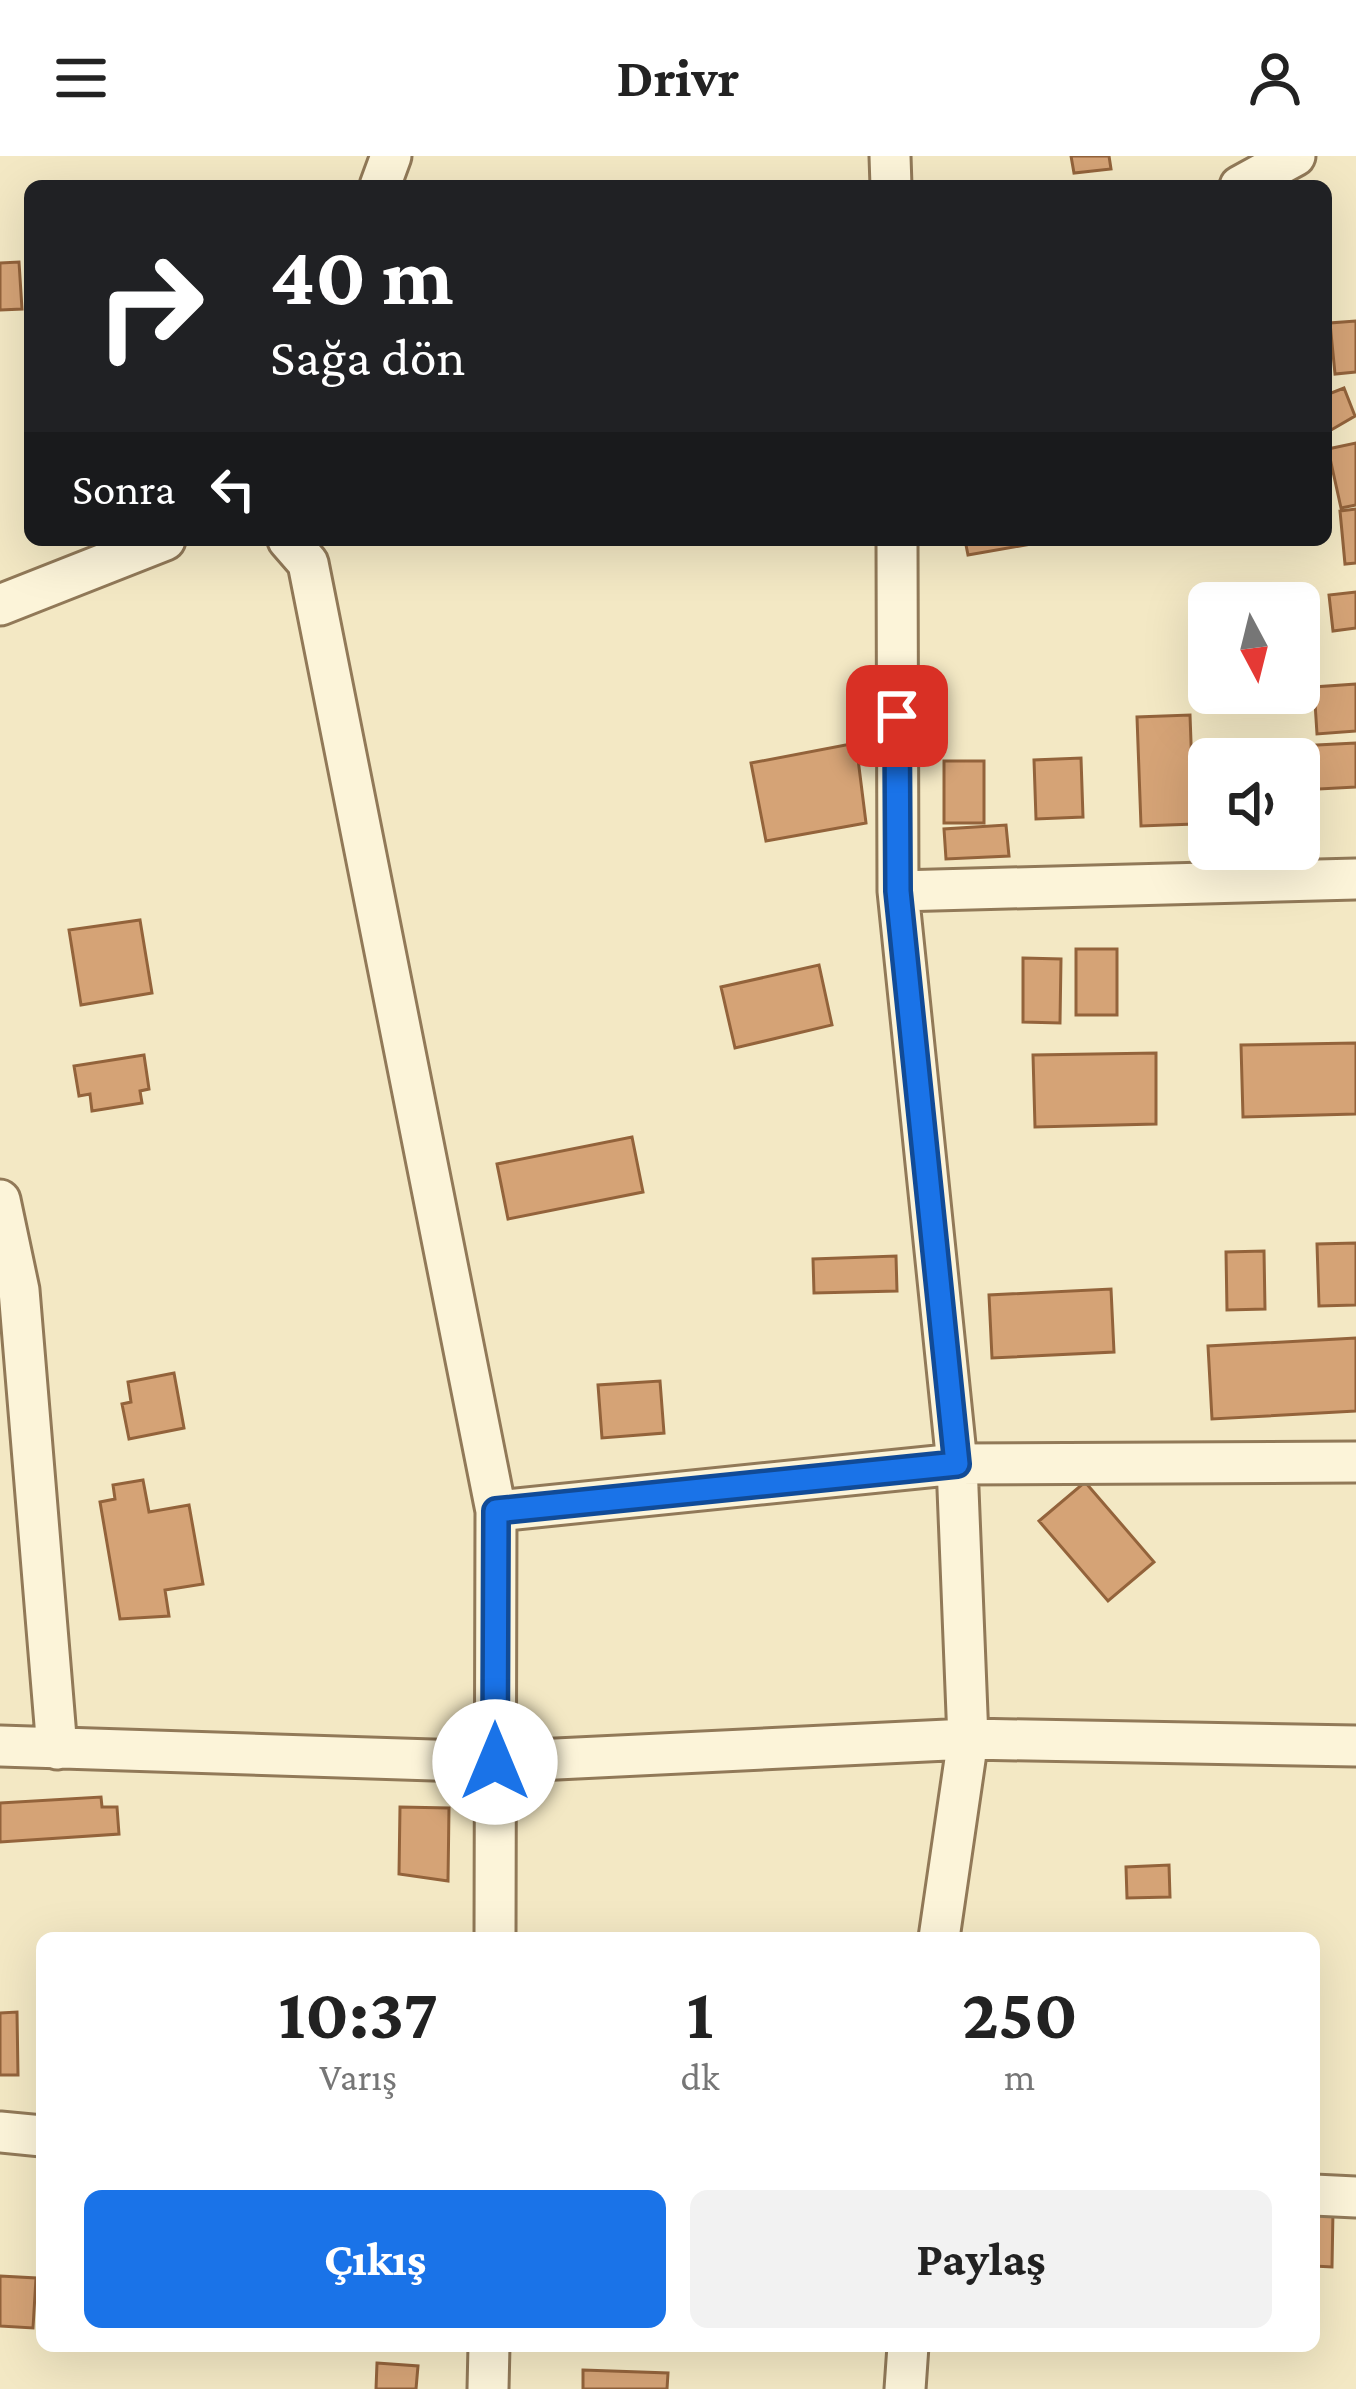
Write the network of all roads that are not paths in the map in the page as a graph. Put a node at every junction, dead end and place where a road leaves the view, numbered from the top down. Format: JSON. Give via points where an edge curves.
{"nodes":[{"id":1,"x":1295,"y":156,"type":"edge"},
{"id":2,"x":1251,"y":180,"type":"edge"},
{"id":3,"x":150,"y":546,"type":"edge"},
{"id":4,"x":293,"y":546,"type":"edge"},
{"id":5,"x":897,"y":546,"type":"edge"},
{"id":6,"x":0,"y":605,"type":"edge"},
{"id":7,"x":1356,"y":879,"type":"edge"},
{"id":8,"x":898,"y":891,"type":"junction"},
{"id":9,"x":0,"y":1200,"type":"edge"},
{"id":10,"x":1356,"y":1462,"type":"edge"},
{"id":11,"x":957,"y":1464,"type":"junction"},
{"id":12,"x":496,"y":1511,"type":"junction"},
{"id":13,"x":968,"y":1739,"type":"junction"},
{"id":14,"x":0,"y":1746,"type":"edge"},
{"id":15,"x":1356,"y":1746,"type":"edge"},
{"id":16,"x":57,"y":1749,"type":"junction"},
{"id":17,"x":495,"y":1762,"type":"junction"},
{"id":18,"x":495,"y":1932,"type":"edge"},
{"id":19,"x":940,"y":1932,"type":"edge"},
{"id":20,"x":0,"y":2132,"type":"edge"},
{"id":21,"x":36,"y":2135,"type":"edge"},
{"id":22,"x":1320,"y":2194,"type":"edge"},
{"id":23,"x":1356,"y":2197,"type":"edge"},
{"id":24,"x":489,"y":2352,"type":"edge"},
{"id":25,"x":908,"y":2352,"type":"edge"},
{"id":26,"x":488,"y":2389,"type":"edge"},
{"id":27,"x":905,"y":2389,"type":"edge"}],
"edges":[{"from":1,"to":2,"type":"street"},
{"from":3,"to":6,"type":"street"},
{"from":4,"to":12,"type":"street","via":[[308,563]]},
{"from":5,"to":8,"type":"street"},
{"from":7,"to":8,"type":"street"},
{"from":8,"to":11,"type":"street"},
{"from":9,"to":16,"type":"street","via":[[19,1290]]},
{"from":10,"to":11,"type":"street"},
{"from":11,"to":12,"type":"street"},
{"from":11,"to":13,"type":"street"},
{"from":12,"to":17,"type":"street"},
{"from":13,"to":15,"type":"street"},
{"from":13,"to":17,"type":"street"},
{"from":13,"to":19,"type":"street"},
{"from":14,"to":16,"type":"street"},
{"from":16,"to":17,"type":"street"},
{"from":17,"to":18,"type":"street"},
{"from":20,"to":21,"type":"street"},
{"from":22,"to":23,"type":"street"},
{"from":24,"to":26,"type":"street"},
{"from":25,"to":27,"type":"street"}]}
